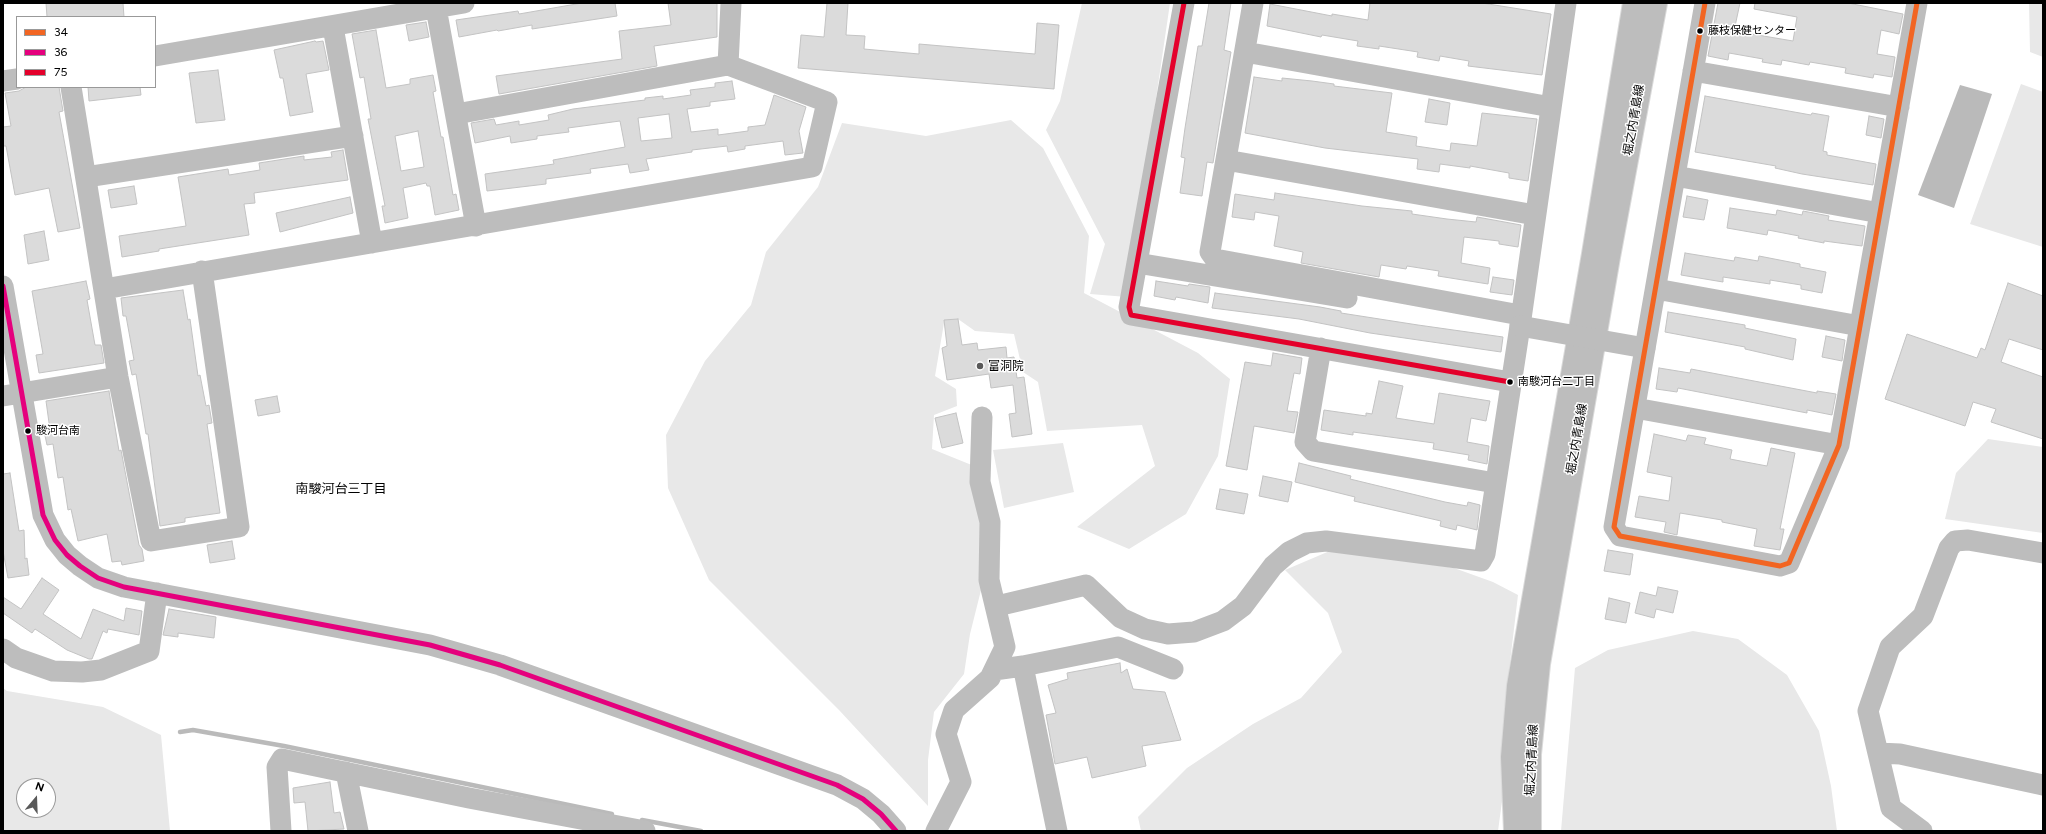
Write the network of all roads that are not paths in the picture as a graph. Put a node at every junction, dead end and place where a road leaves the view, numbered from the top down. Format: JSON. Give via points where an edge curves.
{"nodes":[{"id":1,"x":464,"y":3,"type":"edge"},
{"id":2,"x":731,"y":3,"type":"edge"},
{"id":3,"x":1184,"y":3,"type":"edge"},
{"id":4,"x":1253,"y":3,"type":"edge"},
{"id":5,"x":1566,"y":3,"type":"edge"},
{"id":6,"x":1634,"y":3,"type":"edge"},
{"id":7,"x":1656,"y":3,"type":"edge"},
{"id":8,"x":1705,"y":3,"type":"edge"},
{"id":9,"x":1917,"y":3,"type":"edge"},
{"id":10,"x":436,"y":8,"type":"junction"},
{"id":11,"x":332,"y":27,"type":"junction"},
{"id":12,"x":1245,"y":52,"type":"junction"},
{"id":13,"x":156,"y":56,"type":"edge"},
{"id":14,"x":728,"y":65,"type":"junction"},
{"id":15,"x":1694,"y":71,"type":"junction"},
{"id":16,"x":16,"y":79,"type":"edge"},
{"id":17,"x":3,"y":82,"type":"edge"},
{"id":18,"x":71,"y":88,"type":"edge"},
{"id":19,"x":1551,"y":107,"type":"junction"},
{"id":20,"x":1899,"y":107,"type":"junction"},
{"id":21,"x":456,"y":114,"type":"junction"},
{"id":22,"x":353,"y":136,"type":"junction"},
{"id":23,"x":1226,"y":160,"type":"junction"},
{"id":24,"x":1675,"y":176,"type":"junction"},
{"id":25,"x":86,"y":177,"type":"junction"},
{"id":26,"x":1880,"y":213,"type":"junction"},
{"id":27,"x":1535,"y":215,"type":"junction"},
{"id":28,"x":476,"y":226,"type":"junction"},
{"id":29,"x":372,"y":243,"type":"junction"},
{"id":30,"x":1137,"y":263,"type":"junction"},
{"id":31,"x":202,"y":271,"type":"junction"},
{"id":32,"x":3,"y":286,"type":"edge"},
{"id":33,"x":104,"y":289,"type":"junction"},
{"id":34,"x":1656,"y":289,"type":"junction"},
{"id":35,"x":1520,"y":321,"type":"junction"},
{"id":36,"x":1860,"y":326,"type":"junction"},
{"id":37,"x":1320,"y":348,"type":"junction"},
{"id":38,"x":1645,"y":348,"type":"junction"},
{"id":39,"x":118,"y":377,"type":"junction"},
{"id":40,"x":1510,"y":382,"type":"junction"},
{"id":41,"x":12,"y":395,"type":"edge"},
{"id":42,"x":1635,"y":408,"type":"junction"},
{"id":43,"x":982,"y":417,"type":"dead end"},
{"id":44,"x":1839,"y":445,"type":"junction"},
{"id":45,"x":1495,"y":483,"type":"junction"},
{"id":46,"x":2043,"y":552,"type":"edge"},
{"id":47,"x":157,"y":593,"type":"junction"},
{"id":48,"x":997,"y":606,"type":"junction"},
{"id":49,"x":3,"y":649,"type":"edge"},
{"id":50,"x":1023,"y":666,"type":"junction"},
{"id":51,"x":1173,"y":669,"type":"dead end"},
{"id":52,"x":994,"y":670,"type":"junction"},
{"id":53,"x":1878,"y":753,"type":"junction"},
{"id":54,"x":346,"y":772,"type":"junction"},
{"id":55,"x":2043,"y":785,"type":"edge"},
{"id":56,"x":616,"y":828,"type":"edge"},
{"id":57,"x":280,"y":831,"type":"edge"},
{"id":58,"x":358,"y":831,"type":"edge"},
{"id":59,"x":645,"y":831,"type":"edge"},
{"id":60,"x":896,"y":831,"type":"edge"},
{"id":61,"x":936,"y":831,"type":"edge"},
{"id":62,"x":1057,"y":831,"type":"edge"},
{"id":63,"x":1515,"y":831,"type":"edge"},
{"id":64,"x":1530,"y":831,"type":"edge"},
{"id":65,"x":1922,"y":831,"type":"edge"}],
"edges":[{"from":1,"to":10,"type":"street"},
{"from":2,"to":14,"type":"street"},
{"from":3,"to":30,"type":"street"},
{"from":4,"to":12,"type":"street"},
{"from":5,"to":19,"type":"street"},
{"from":6,"to":63,"type":"main road","name":"堀之内青島線","via":[[1594,254],[1518,686],[1512,757]]},
{"from":7,"to":64,"type":"main road","name":"堀之内青島線","via":[[1610,250],[1539,664],[1530,754]]},
{"from":8,"to":15,"type":"street"},
{"from":9,"to":20,"type":"street"},
{"from":10,"to":11,"type":"street"},
{"from":10,"to":21,"type":"street"},
{"from":11,"to":13,"type":"street"},
{"from":11,"to":22,"type":"street"},
{"from":12,"to":19,"type":"street"},
{"from":12,"to":23,"type":"street"},
{"from":14,"to":21,"type":"street"},
{"from":14,"to":28,"type":"street","via":[[827,102],[812,167]]},
{"from":15,"to":20,"type":"street"},
{"from":15,"to":24,"type":"street"},
{"from":16,"to":17,"type":"street"},
{"from":18,"to":25,"type":"street"},
{"from":19,"to":27,"type":"street"},
{"from":20,"to":26,"type":"street"},
{"from":21,"to":28,"type":"street"},
{"from":22,"to":25,"type":"street"},
{"from":22,"to":29,"type":"street"},
{"from":23,"to":27,"type":"street"},
{"from":23,"to":35,"type":"street","via":[[1210,252],[1215,259]]},
{"from":24,"to":26,"type":"street"},
{"from":24,"to":34,"type":"street"},
{"from":25,"to":33,"type":"street"},
{"from":26,"to":36,"type":"street"},
{"from":27,"to":35,"type":"street"},
{"from":28,"to":29,"type":"street"},
{"from":29,"to":31,"type":"street"},
{"from":30,"to":35,"type":"street"},
{"from":30,"to":37,"type":"street","via":[[1129,307],[1131,315]]},
{"from":31,"to":33,"type":"street"},
{"from":31,"to":39,"type":"street","via":[[239,527],[152,541]]},
{"from":32,"to":41,"type":"street"},
{"from":33,"to":39,"type":"street"},
{"from":34,"to":36,"type":"street"},
{"from":34,"to":38,"type":"street"},
{"from":35,"to":38,"type":"street","bridge":true},
{"from":35,"to":40,"type":"street"},
{"from":36,"to":44,"type":"street"},
{"from":37,"to":40,"type":"street"},
{"from":37,"to":45,"type":"street","via":[[1305,442],[1313,451]]},
{"from":38,"to":42,"type":"street"},
{"from":39,"to":41,"type":"street"},
{"from":40,"to":45,"type":"street"},
{"from":41,"to":47,"type":"street","via":[[42,509],[55,540],[80,566],[98,578],[124,587]]},
{"from":42,"to":44,"type":"street"},
{"from":42,"to":44,"type":"street","via":[[1614,527],[1620,536],[1780,566],[1789,563]]},
{"from":43,"to":48,"type":"street","via":[[980,482],[990,522],[989,580]]},
{"from":45,"to":48,"type":"street","via":[[1485,554],[1481,561],[1326,541],[1307,543],[1289,552],[1273,566],[1243,606],[1223,621],[1194,632],[1168,634],[1145,629],[1121,618],[1086,585]]},
{"from":46,"to":53,"type":"street","via":[[1968,540],[1955,541],[1949,548],[1923,616],[1890,647],[1868,710]]},
{"from":47,"to":49,"type":"street","via":[[149,651],[101,670],[53,671],[16,658]]},
{"from":47,"to":60,"type":"street","via":[[430,645],[500,665],[837,785],[864,799]]},
{"from":48,"to":52,"type":"street","via":[[1006,647]]},
{"from":50,"to":51,"type":"street","via":[[1118,647]]},
{"from":50,"to":52,"type":"street"},
{"from":50,"to":62,"type":"street"},
{"from":52,"to":61,"type":"street","via":[[990,678],[954,710],[946,734],[961,782]]},
{"from":53,"to":55,"type":"street","via":[[1900,754]]},
{"from":53,"to":65,"type":"street","via":[[1891,808]]},
{"from":54,"to":56,"type":"street"},
{"from":54,"to":57,"type":"street","via":[[282,759],[277,767]]},
{"from":54,"to":58,"type":"street"},
{"from":56,"to":59,"type":"street"}]}
